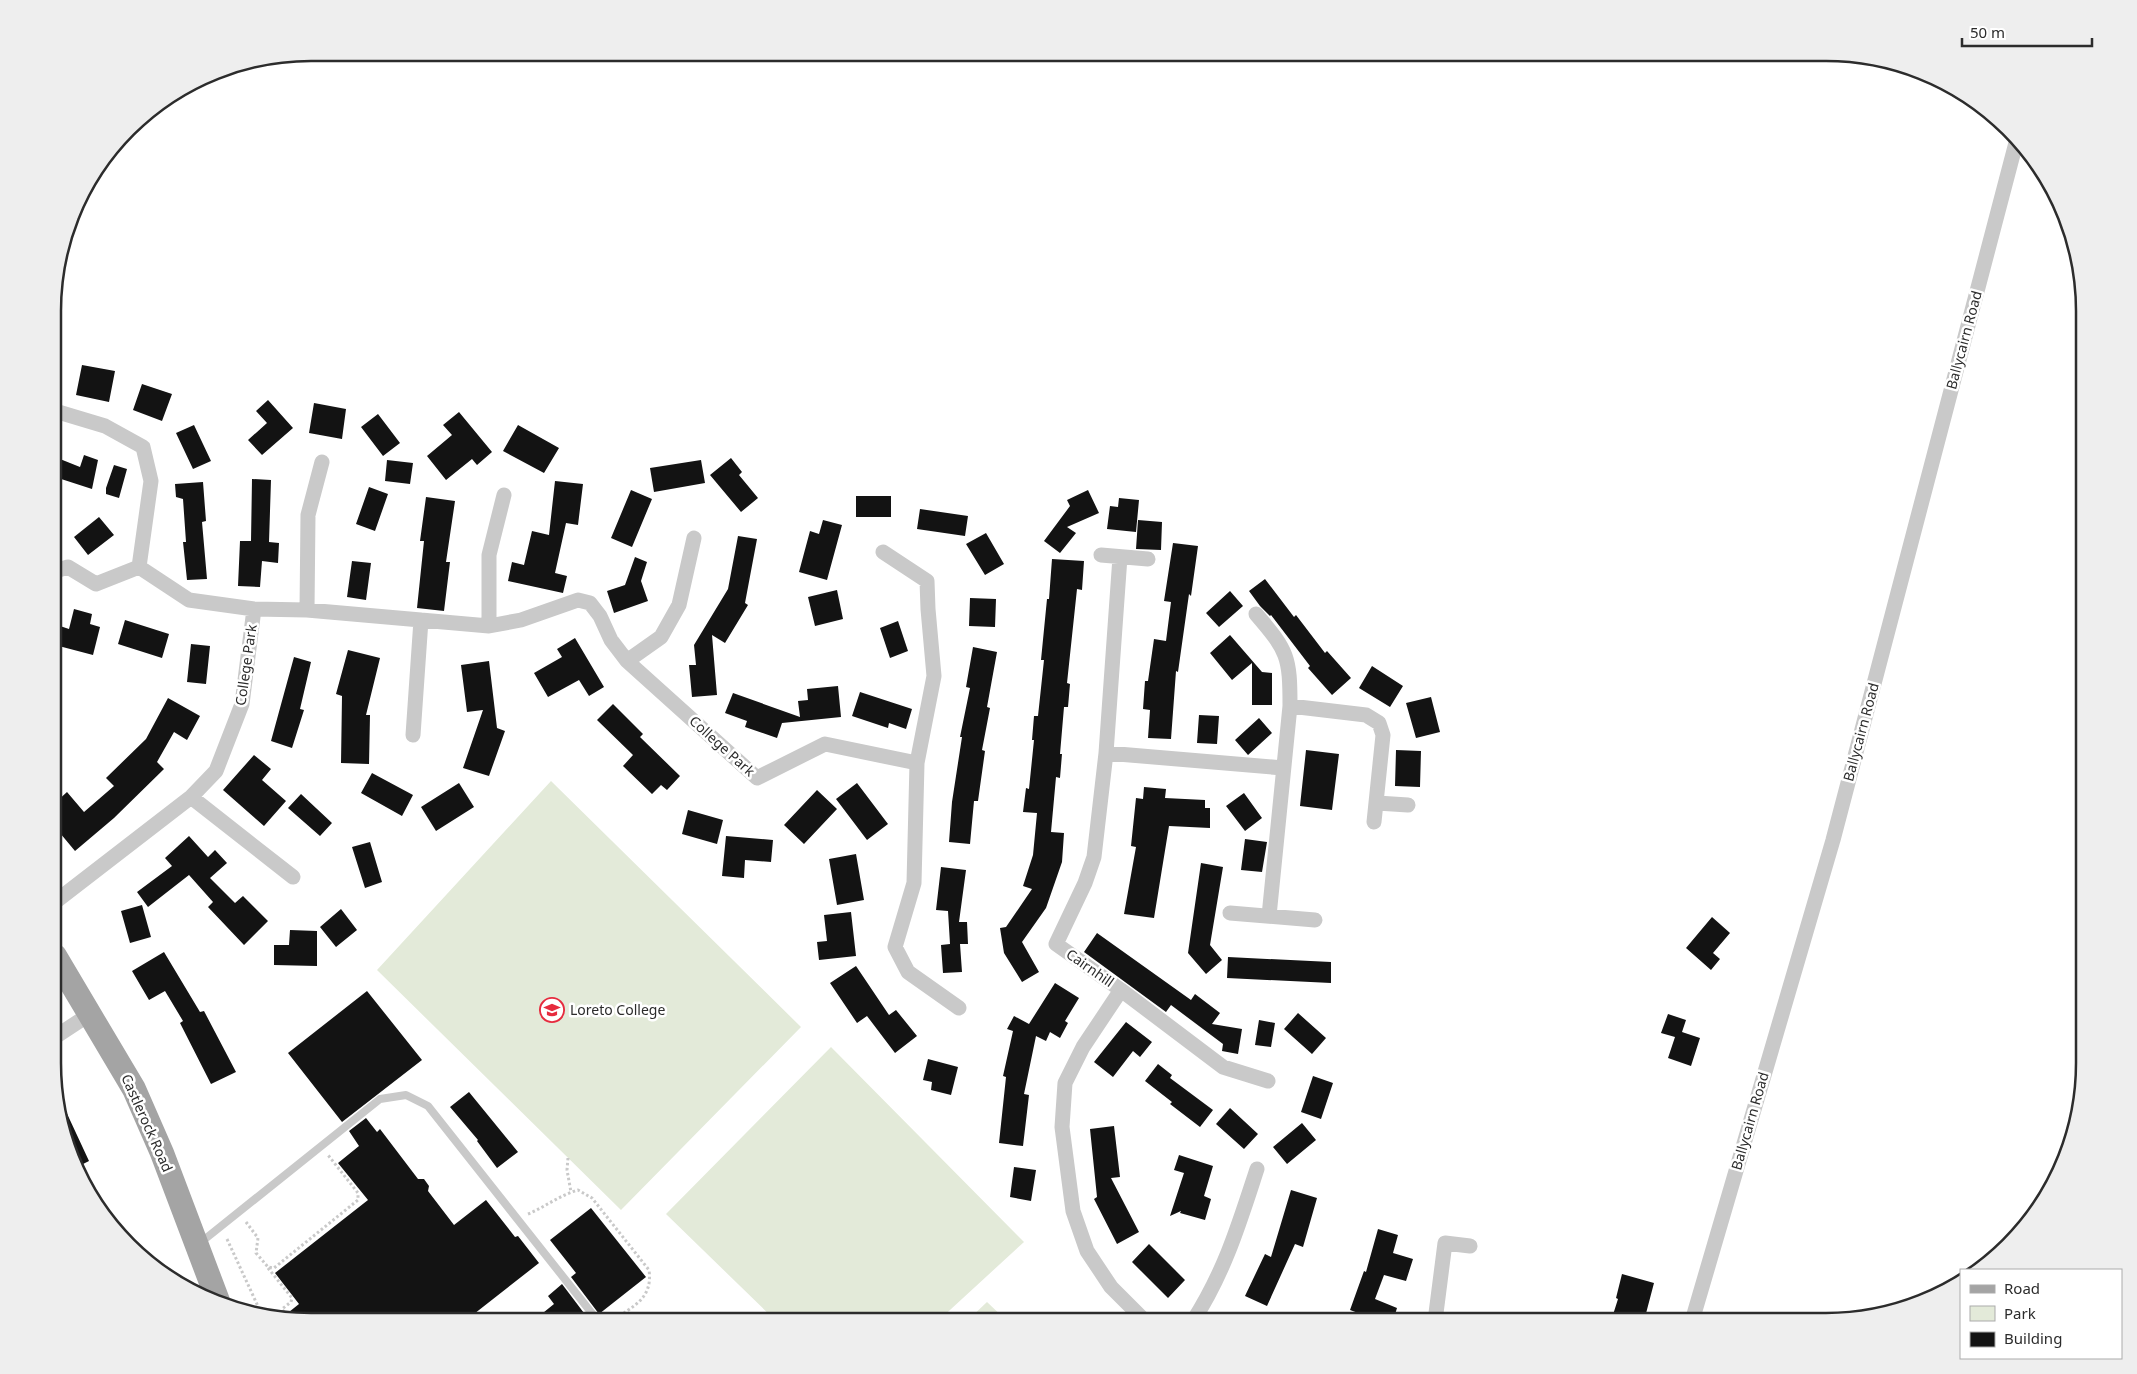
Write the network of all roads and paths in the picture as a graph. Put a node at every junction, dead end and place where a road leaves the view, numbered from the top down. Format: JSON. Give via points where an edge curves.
{"nodes":[{"id":1,"x":2014,"y":147,"type":"edge"},
{"id":2,"x":61,"y":413,"type":"edge"},
{"id":3,"x":322,"y":462,"type":"dead end"},
{"id":4,"x":504,"y":496,"type":"dead end"},
{"id":5,"x":694,"y":538,"type":"dead end"},
{"id":6,"x":883,"y":552,"type":"dead end"},
{"id":7,"x":1100,"y":555,"type":"dead end"},
{"id":8,"x":1120,"y":557,"type":"junction"},
{"id":9,"x":1148,"y":559,"type":"dead end"},
{"id":10,"x":139,"y":567,"type":"junction"},
{"id":11,"x":61,"y":569,"type":"edge"},
{"id":12,"x":254,"y":609,"type":"junction"},
{"id":13,"x":307,"y":610,"type":"junction"},
{"id":14,"x":1256,"y":614,"type":"dead end"},
{"id":15,"x":421,"y":620,"type":"junction"},
{"id":16,"x":489,"y":626,"type":"junction"},
{"id":17,"x":627,"y":660,"type":"junction"},
{"id":18,"x":1290,"y":706,"type":"junction"},
{"id":19,"x":413,"y":735,"type":"dead end"},
{"id":20,"x":1106,"y":753,"type":"junction"},
{"id":21,"x":916,"y":763,"type":"junction"},
{"id":22,"x":1283,"y":768,"type":"junction"},
{"id":23,"x":191,"y":797,"type":"junction"},
{"id":24,"x":1377,"y":803,"type":"junction"},
{"id":25,"x":1408,"y":805,"type":"dead end"},
{"id":26,"x":1374,"y":822,"type":"dead end"},
{"id":27,"x":292,"y":877,"type":"dead end"},
{"id":28,"x":61,"y":897,"type":"edge"},
{"id":29,"x":1230,"y":913,"type":"dead end"},
{"id":30,"x":1269,"y":916,"type":"junction"},
{"id":31,"x":1315,"y":920,"type":"dead end"},
{"id":32,"x":61,"y":966,"type":"edge"},
{"id":33,"x":1121,"y":990,"type":"junction"},
{"id":34,"x":959,"y":1008,"type":"dead end"},
{"id":35,"x":90,"y":1014,"type":"junction"},
{"id":36,"x":61,"y":1033,"type":"edge"},
{"id":37,"x":1268,"y":1081,"type":"dead end"},
{"id":38,"x":325,"y":1150,"type":"dead end"},
{"id":39,"x":568,"y":1158,"type":"dead end"},
{"id":40,"x":1257,"y":1169,"type":"dead end"},
{"id":41,"x":571,"y":1192,"type":"junction"},
{"id":42,"x":507,"y":1206,"type":"junction"},
{"id":43,"x":240,"y":1224,"type":"dead end"},
{"id":44,"x":231,"y":1234,"type":"dead end"},
{"id":45,"x":198,"y":1245,"type":"junction"},
{"id":46,"x":1470,"y":1246,"type":"dead end"},
{"id":47,"x":268,"y":1267,"type":"junction"},
{"id":48,"x":216,"y":1294,"type":"edge"},
{"id":49,"x":258,"y":1307,"type":"edge"},
{"id":50,"x":284,"y":1311,"type":"edge"},
{"id":51,"x":592,"y":1313,"type":"edge"},
{"id":52,"x":623,"y":1313,"type":"edge"},
{"id":53,"x":1137,"y":1313,"type":"edge"},
{"id":54,"x":1198,"y":1313,"type":"edge"},
{"id":55,"x":1436,"y":1313,"type":"edge"},
{"id":56,"x":1694,"y":1313,"type":"edge"}],
"edges":[{"from":1,"to":56,"type":"street","name":"Ballycairn Road","via":[[1833,840]]},
{"from":2,"to":10,"type":"street","via":[[105,426],[144,447],[151,481]]},
{"from":3,"to":13,"type":"street","via":[[308,515]]},
{"from":4,"to":16,"type":"street","via":[[489,555]]},
{"from":5,"to":17,"type":"street","via":[[679,605],[661,637]]},
{"from":6,"to":21,"type":"street","via":[[927,581],[934,676]]},
{"from":7,"to":8,"type":"street"},
{"from":8,"to":9,"type":"street"},
{"from":8,"to":20,"type":"street","name":"Cairnhill"},
{"from":10,"to":11,"type":"street","via":[[96,584],[68,567]]},
{"from":10,"to":12,"type":"street","name":"College Park","via":[[189,600]]},
{"from":12,"to":13,"type":"street","name":"College Park"},
{"from":12,"to":23,"type":"street","name":"College Park","via":[[242,704],[216,771]]},
{"from":13,"to":15,"type":"street","name":"College Park"},
{"from":14,"to":18,"type":"street","via":[[1277,638],[1287,657]]},
{"from":15,"to":16,"type":"street","name":"College Park"},
{"from":15,"to":19,"type":"street"},
{"from":16,"to":17,"type":"street","name":"College Park","via":[[521,620],[578,600],[590,602],[611,640]]},
{"from":17,"to":21,"type":"street","name":"College Park","via":[[757,778],[825,744]]},
{"from":18,"to":22,"type":"street"},
{"from":18,"to":24,"type":"street","via":[[1366,715],[1379,723],[1383,735]]},
{"from":20,"to":22,"type":"street"},
{"from":20,"to":33,"type":"street","name":"Cairnhill","via":[[1094,857],[1086,883],[1056,944]]},
{"from":21,"to":34,"type":"street","via":[[914,883],[895,947],[908,972]]},
{"from":22,"to":30,"type":"street"},
{"from":23,"to":27,"type":"street"},
{"from":23,"to":28,"type":"street","name":"College Park"},
{"from":24,"to":25,"type":"street"},
{"from":24,"to":26,"type":"street"},
{"from":29,"to":30,"type":"street"},
{"from":30,"to":31,"type":"street"},
{"from":32,"to":35,"type":"main road","name":"Castlerock Road"},
{"from":33,"to":37,"type":"street","name":"Cairnhill","via":[[1223,1067]]},
{"from":33,"to":53,"type":"street","via":[[1083,1047],[1065,1083],[1062,1127],[1073,1211],[1087,1251],[1111,1288]]},
{"from":35,"to":36,"type":"street"},
{"from":35,"to":45,"type":"main road","name":"Castlerock Road","via":[[134,1089]]},
{"from":38,"to":47,"type":"path","via":[[358,1193],[358,1200],[274,1268]]},
{"from":39,"to":41,"type":"path"},
{"from":40,"to":54,"type":"street","via":[[1232,1247]]},
{"from":41,"to":42,"type":"path","via":[[527,1214]]},
{"from":41,"to":52,"type":"path","via":[[578,1190],[592,1198],[649,1270],[646,1296]]},
{"from":42,"to":45,"type":"lane","via":[[428,1106],[406,1096],[380,1099]]},
{"from":42,"to":51,"type":"lane"},
{"from":43,"to":47,"type":"path","via":[[245,1221],[258,1238],[256,1253]]},
{"from":44,"to":49,"type":"path","via":[[226,1240]]},
{"from":45,"to":48,"type":"main road","name":"Castlerock Road"},
{"from":46,"to":55,"type":"street","via":[[1444,1243]]},
{"from":47,"to":50,"type":"path","via":[[292,1298],[282,1309]]}]}
